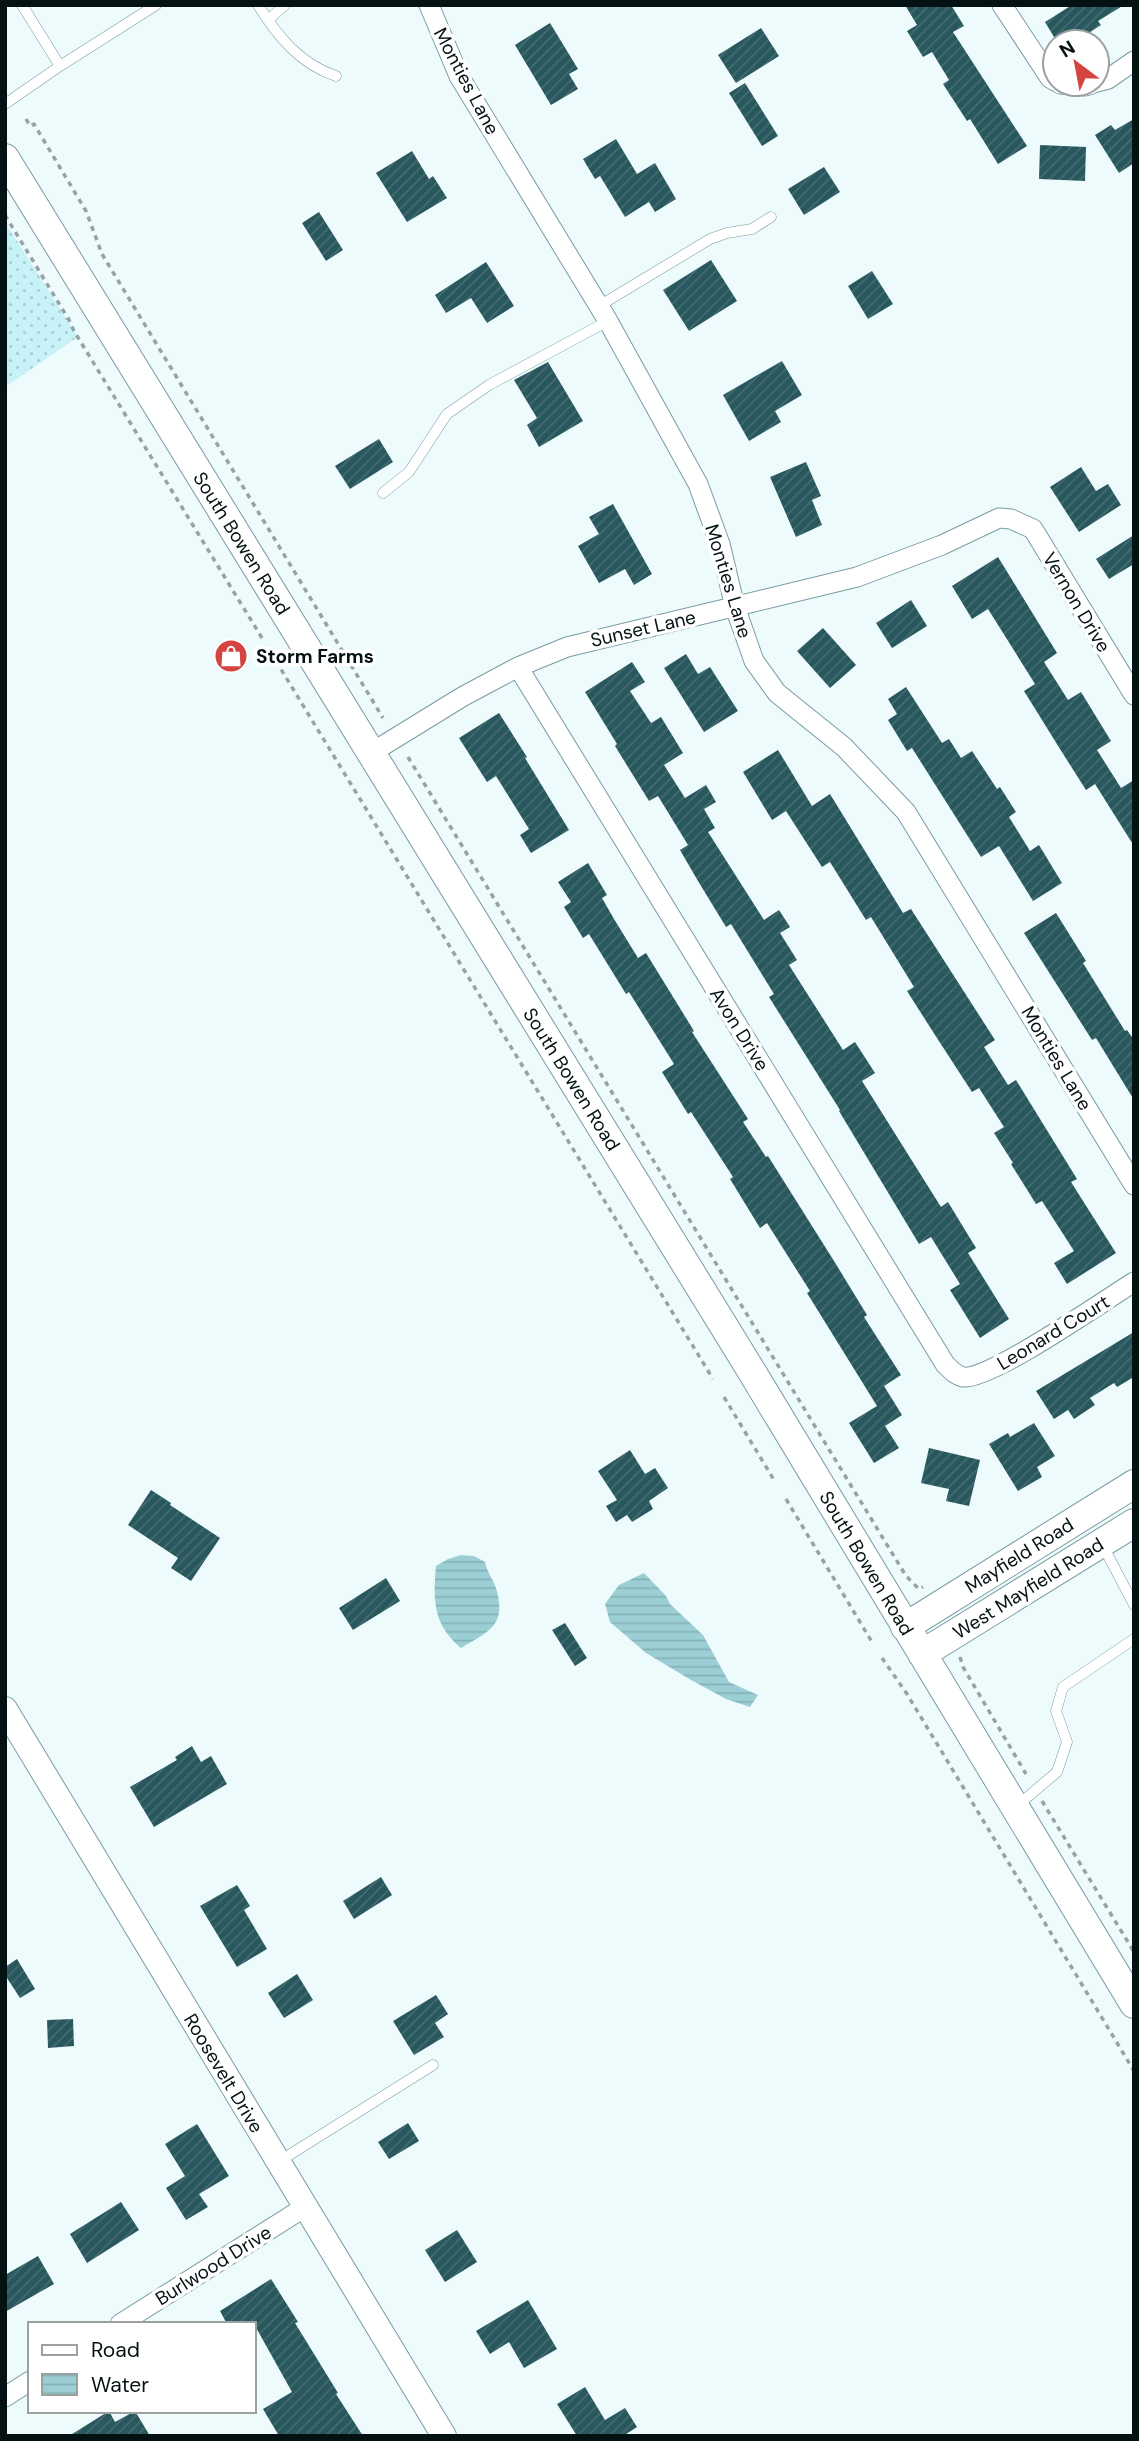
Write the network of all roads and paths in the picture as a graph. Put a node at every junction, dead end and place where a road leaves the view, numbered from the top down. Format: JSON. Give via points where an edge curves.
{"nodes":[{"id":1,"x":22,"y":5,"type":"edge"},
{"id":2,"x":156,"y":5,"type":"edge"},
{"id":3,"x":258,"y":5,"type":"edge"},
{"id":4,"x":285,"y":5,"type":"edge"},
{"id":5,"x":429,"y":5,"type":"edge"},
{"id":6,"x":1002,"y":5,"type":"edge"},
{"id":7,"x":268,"y":20,"type":"junction"},
{"id":8,"x":1134,"y":61,"type":"edge"},
{"id":9,"x":1041,"y":63,"type":"edge"},
{"id":10,"x":60,"y":66,"type":"junction"},
{"id":11,"x":336,"y":76,"type":"dead end"},
{"id":12,"x":1111,"y":77,"type":"edge"},
{"id":13,"x":5,"y":104,"type":"edge"},
{"id":14,"x":26,"y":119,"type":"dead end"},
{"id":15,"x":5,"y":158,"type":"edge"},
{"id":16,"x":5,"y":215,"type":"edge"},
{"id":17,"x":771,"y":217,"type":"dead end"},
{"id":18,"x":603,"y":313,"type":"junction"},
{"id":19,"x":383,"y":493,"type":"dead end"},
{"id":20,"x":1011,"y":519,"type":"joint"},
{"id":21,"x":735,"y":607,"type":"junction"},
{"id":22,"x":262,"y":638,"type":"dead end"},
{"id":23,"x":276,"y":661,"type":"dead end"},
{"id":24,"x":518,"y":667,"type":"junction"},
{"id":25,"x":1134,"y":695,"type":"edge"},
{"id":26,"x":383,"y":718,"type":"dead end"},
{"id":27,"x":371,"y":753,"type":"junction"},
{"id":28,"x":408,"y":757,"type":"dead end"},
{"id":29,"x":1134,"y":1185,"type":"edge"},
{"id":30,"x":1134,"y":1282,"type":"edge"},
{"id":31,"x":971,"y":1377,"type":"joint"},
{"id":32,"x":713,"y":1379,"type":"dead end"},
{"id":33,"x":724,"y":1397,"type":"dead end"},
{"id":34,"x":775,"y":1480,"type":"dead end"},
{"id":35,"x":1134,"y":1484,"type":"edge"},
{"id":36,"x":786,"y":1499,"type":"dead end"},
{"id":37,"x":1134,"y":1523,"type":"edge"},
{"id":38,"x":1101,"y":1543,"type":"junction"},
{"id":39,"x":919,"y":1589,"type":"dead end"},
{"id":40,"x":1134,"y":1605,"type":"edge"},
{"id":41,"x":905,"y":1627,"type":"junction"},
{"id":42,"x":1134,"y":1639,"type":"edge"},
{"id":43,"x":872,"y":1642,"type":"dead end"},
{"id":44,"x":922,"y":1654,"type":"junction"},
{"id":45,"x":882,"y":1658,"type":"dead end"},
{"id":46,"x":960,"y":1658,"type":"dead end"},
{"id":47,"x":7,"y":1716,"type":"edge"},
{"id":48,"x":1026,"y":1774,"type":"dead end"},
{"id":49,"x":1029,"y":1805,"type":"junction"},
{"id":50,"x":1134,"y":1952,"type":"edge"},
{"id":51,"x":1134,"y":2004,"type":"edge"},
{"id":52,"x":433,"y":2066,"type":"dead end"},
{"id":53,"x":1134,"y":2071,"type":"edge"},
{"id":54,"x":278,"y":2163,"type":"junction"},
{"id":55,"x":305,"y":2207,"type":"junction"},
{"id":56,"x":123,"y":2322,"type":"edge"},
{"id":57,"x":28,"y":2382,"type":"edge"},
{"id":58,"x":5,"y":2397,"type":"edge"},
{"id":59,"x":444,"y":2436,"type":"edge"}],
"edges":[{"from":1,"to":10,"type":"lane"},
{"from":2,"to":10,"type":"lane"},
{"from":3,"to":7,"type":"lane"},
{"from":4,"to":7,"type":"lane"},
{"from":5,"to":18,"type":"street","name":"Monties Lane","via":[[459,76]]},
{"from":6,"to":9,"type":"street"},
{"from":7,"to":11,"type":"lane","via":[[295,53],[319,71]]},
{"from":8,"to":12,"type":"street"},
{"from":10,"to":13,"type":"lane"},
{"from":14,"to":26,"type":"path","via":[[30,126],[34,124],[80,200],[102,254]]},
{"from":15,"to":27,"type":"main road","name":"South Bowen Road"},
{"from":16,"to":22,"type":"path"},
{"from":17,"to":18,"type":"lane","via":[[752,229],[710,239]]},
{"from":18,"to":19,"type":"lane","via":[[447,414],[409,472]]},
{"from":18,"to":21,"type":"street","name":"Monties Lane","via":[[698,484],[720,544]]},
{"from":20,"to":21,"type":"street","name":"Sunset Lane","via":[[999,518],[857,577]]},
{"from":20,"to":25,"type":"street","name":"Vernon Drive","via":[[1033,528]]},
{"from":21,"to":24,"type":"street","name":"Sunset Lane","via":[[567,647]]},
{"from":21,"to":29,"type":"street","name":"Monties Lane","via":[[754,660],[777,693],[844,747],[906,812]]},
{"from":23,"to":32,"type":"path"},
{"from":24,"to":27,"type":"street","name":"Sunset Lane"},
{"from":24,"to":31,"type":"street","name":"Avon Drive","via":[[946,1364],[953,1373]]},
{"from":27,"to":41,"type":"main road","name":"South Bowen Road"},
{"from":28,"to":39,"type":"path","via":[[906,1576]]},
{"from":30,"to":31,"type":"street","name":"Leonard Court","via":[[997,1368]]},
{"from":33,"to":34,"type":"path"},
{"from":35,"to":41,"type":"main road","name":"Mayfield Road"},
{"from":36,"to":43,"type":"path"},
{"from":37,"to":38,"type":"main road","name":"West Mayfield Road"},
{"from":38,"to":40,"type":"lane"},
{"from":38,"to":44,"type":"main road","name":"West Mayfield Road"},
{"from":41,"to":44,"type":"main road","name":"South Bowen Road"},
{"from":42,"to":49,"type":"lane","via":[[1063,1687],[1056,1711],[1067,1742],[1057,1772]]},
{"from":44,"to":49,"type":"main road","name":"South Bowen Road"},
{"from":45,"to":53,"type":"path"},
{"from":46,"to":48,"type":"path"},
{"from":47,"to":54,"type":"street","name":"Roosevelt Drive"},
{"from":49,"to":50,"type":"path"},
{"from":49,"to":51,"type":"main road","name":"South Bowen Road"},
{"from":52,"to":54,"type":"lane"},
{"from":54,"to":55,"type":"street","name":"Roosevelt Drive"},
{"from":55,"to":56,"type":"street","name":"Burlwood Drive"},
{"from":55,"to":59,"type":"street","name":"Roosevelt Drive"},
{"from":57,"to":58,"type":"street"}]}
